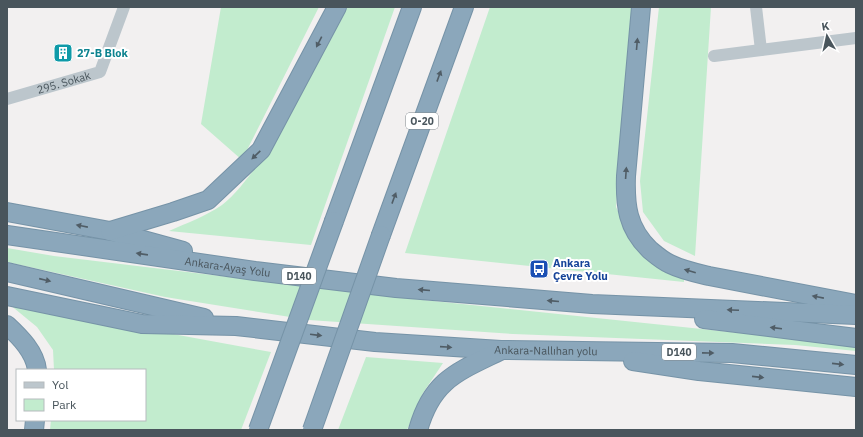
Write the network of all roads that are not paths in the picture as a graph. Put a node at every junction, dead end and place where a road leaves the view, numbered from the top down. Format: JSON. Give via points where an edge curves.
{"nodes":[{"id":1,"x":124,"y":7,"type":"edge"},
{"id":2,"x":337,"y":7,"type":"edge"},
{"id":3,"x":412,"y":7,"type":"edge"},
{"id":4,"x":464,"y":7,"type":"edge"},
{"id":5,"x":641,"y":7,"type":"edge"},
{"id":6,"x":756,"y":7,"type":"edge"},
{"id":7,"x":856,"y":38,"type":"edge"},
{"id":8,"x":762,"y":50,"type":"junction"},
{"id":9,"x":714,"y":56,"type":"dead end"},
{"id":10,"x":7,"y":99,"type":"edge"},
{"id":11,"x":7,"y":212,"type":"edge"},
{"id":12,"x":110,"y":231,"type":"junction"},
{"id":13,"x":7,"y":235,"type":"edge"},
{"id":14,"x":255,"y":271,"type":"junction"},
{"id":15,"x":7,"y":272,"type":"edge"},
{"id":16,"x":7,"y":296,"type":"edge"},
{"id":17,"x":592,"y":304,"type":"junction"},
{"id":18,"x":856,"y":304,"type":"edge"},
{"id":19,"x":856,"y":315,"type":"edge"},
{"id":20,"x":7,"y":325,"type":"edge"},
{"id":21,"x":236,"y":326,"type":"junction"},
{"id":22,"x":856,"y":338,"type":"edge"},
{"id":23,"x":501,"y":350,"type":"junction"},
{"id":24,"x":567,"y":352,"type":"junction"},
{"id":25,"x":856,"y":365,"type":"edge"},
{"id":26,"x":37,"y":369,"type":"edge"},
{"id":27,"x":856,"y":387,"type":"edge"},
{"id":28,"x":258,"y":430,"type":"edge"},
{"id":29,"x":312,"y":430,"type":"edge"},
{"id":30,"x":418,"y":430,"type":"edge"}],
"edges":[{"from":1,"to":10,"type":"street","name":"295. Sokak","via":[[100,72]]},
{"from":2,"to":12,"type":"highway","one_way":true,"via":[[261,150],[233,178],[208,200]]},
{"from":3,"to":28,"type":"highway","bridge":true},
{"from":29,"to":4,"type":"highway","number":"O-20","one_way":true,"bridge":true},
{"from":18,"to":5,"type":"highway","one_way":true,"via":[[709,276],[669,264],[644,244],[635,232],[626,203],[626,176]]},
{"from":6,"to":8,"type":"street"},
{"from":7,"to":8,"type":"street"},
{"from":8,"to":9,"type":"street"},
{"from":12,"to":11,"type":"highway","one_way":true},
{"from":12,"to":14,"type":"highway"},
{"from":14,"to":13,"type":"highway","name":"Ankara-Ayaş Yolu","number":"D140","one_way":true},
{"from":17,"to":14,"type":"highway","name":"Ankara-Ayaş Yolu","number":"D140","one_way":true,"via":[[396,288]]},
{"from":15,"to":21,"type":"highway","number":"D140","one_way":true},
{"from":16,"to":21,"type":"highway","via":[[142,324]]},
{"from":19,"to":17,"type":"highway","one_way":true},
{"from":22,"to":17,"type":"highway","number":"D140","one_way":true},
{"from":20,"to":26,"type":"highway","via":[[21,338]]},
{"from":21,"to":23,"type":"highway","name":"Ankara-Nallıhan yolu","number":"D140","one_way":true,"via":[[376,342]]},
{"from":23,"to":24,"type":"highway","name":"Ankara-Nallıhan yolu","number":"D140"},
{"from":23,"to":30,"type":"highway","via":[[451,376],[433,394]]},
{"from":24,"to":25,"type":"highway","name":"Ankara-Nallıhan yolu","number":"D140","one_way":true,"via":[[732,353]]},
{"from":24,"to":27,"type":"highway","one_way":true,"via":[[699,371]]}]}
